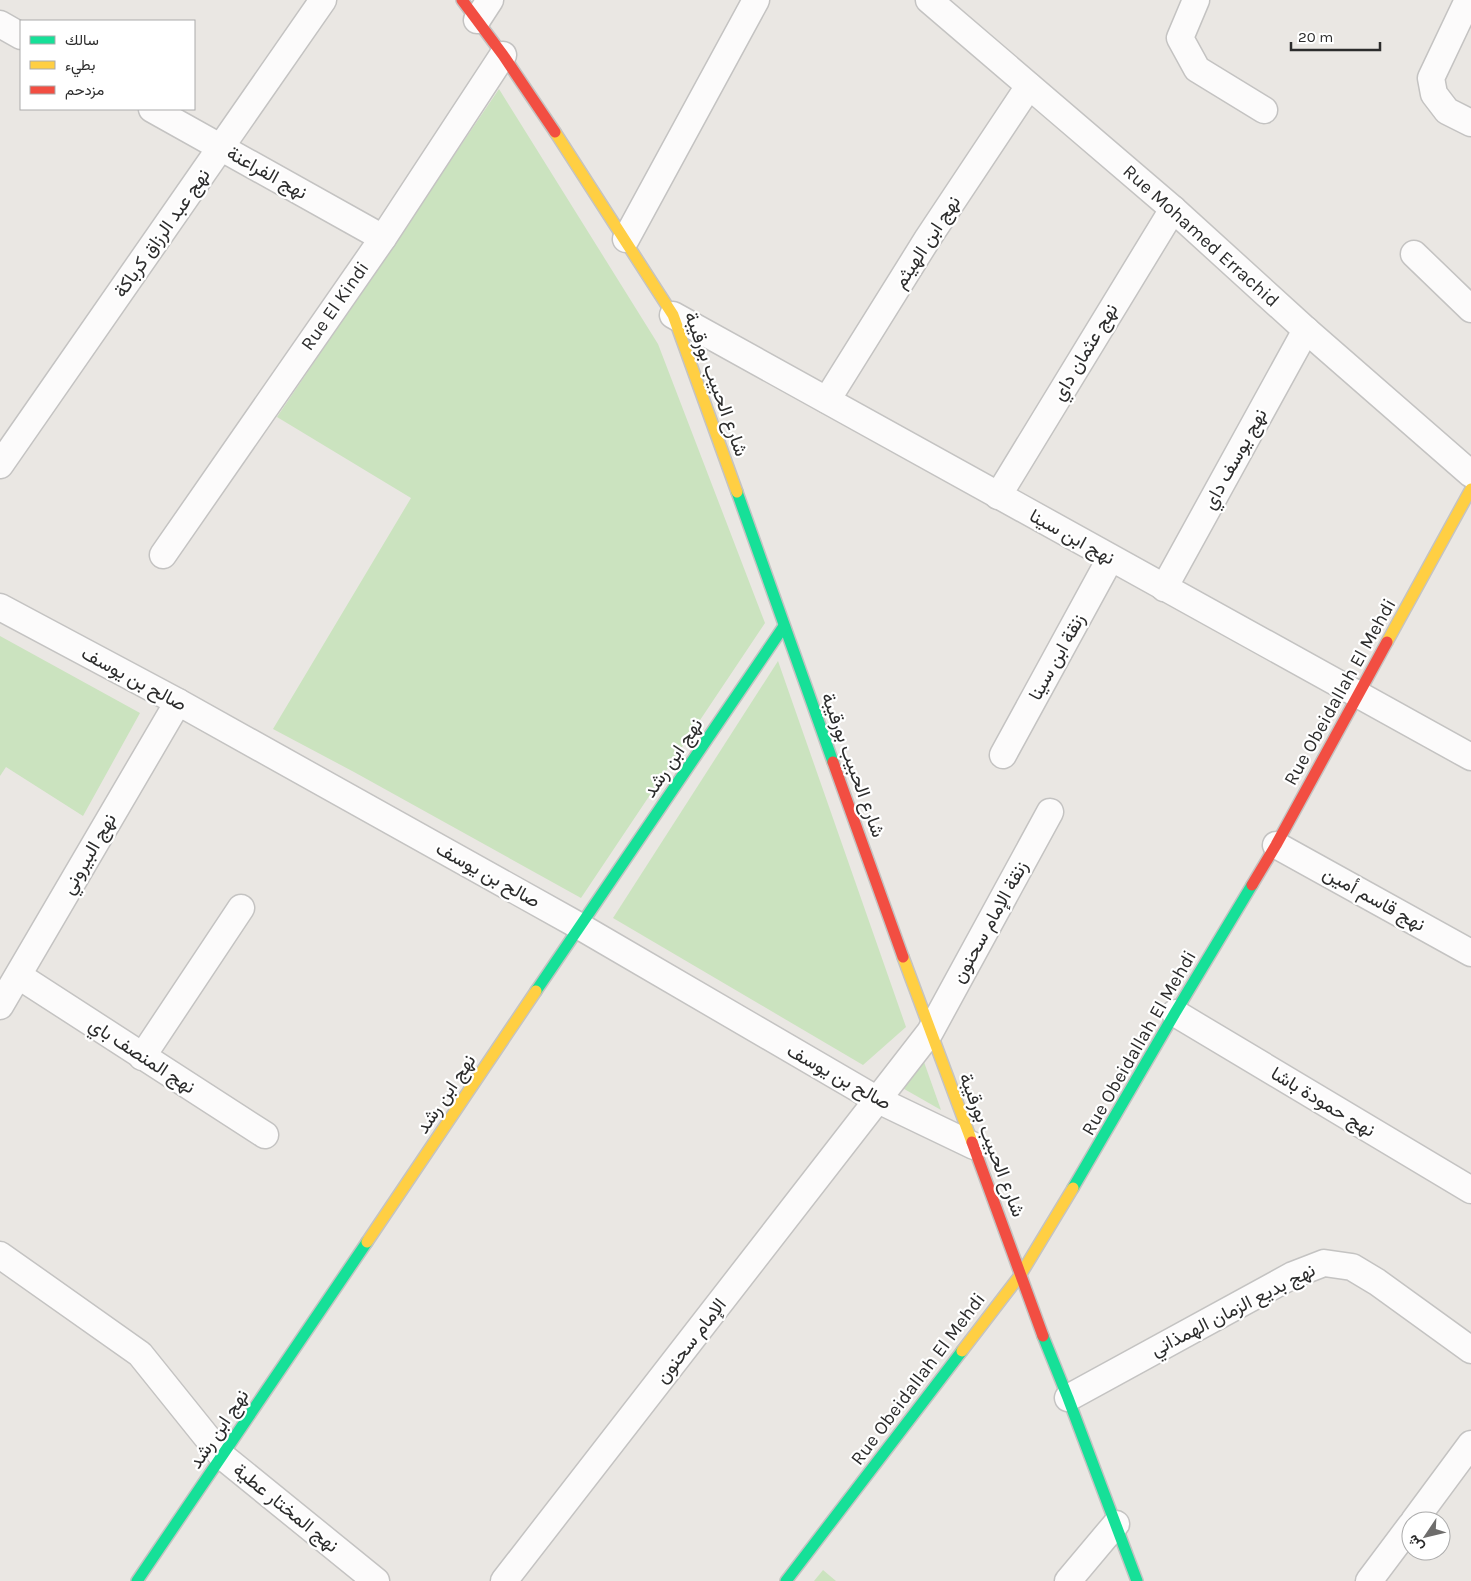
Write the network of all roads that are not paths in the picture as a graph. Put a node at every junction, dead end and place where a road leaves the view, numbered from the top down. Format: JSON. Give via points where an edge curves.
{"nodes":[{"id":1,"x":323,"y":0,"type":"edge"},
{"id":2,"x":756,"y":0,"type":"edge"},
{"id":3,"x":928,"y":0,"type":"edge"},
{"id":4,"x":1196,"y":0,"type":"edge"},
{"id":5,"x":1468,"y":0,"type":"edge"},
{"id":6,"x":476,"y":7,"type":"edge"},
{"id":7,"x":0,"y":24,"type":"edge"},
{"id":8,"x":20,"y":35,"type":"edge"},
{"id":9,"x":503,"y":55,"type":"junction"},
{"id":10,"x":1029,"y":86,"type":"junction"},
{"id":11,"x":154,"y":110,"type":"edge"},
{"id":12,"x":1264,"y":110,"type":"dead end"},
{"id":13,"x":1471,"y":123,"type":"edge"},
{"id":14,"x":221,"y":147,"type":"junction"},
{"id":15,"x":1172,"y":208,"type":"junction"},
{"id":16,"x":383,"y":238,"type":"junction"},
{"id":17,"x":626,"y":239,"type":"junction"},
{"id":18,"x":1414,"y":254,"type":"dead end"},
{"id":19,"x":1471,"y":309,"type":"edge"},
{"id":20,"x":673,"y":315,"type":"junction"},
{"id":21,"x":1306,"y":330,"type":"junction"},
{"id":22,"x":827,"y":400,"type":"junction"},
{"id":23,"x":0,"y":465,"type":"edge"},
{"id":24,"x":1471,"y":474,"type":"edge"},
{"id":25,"x":1471,"y":489,"type":"edge"},
{"id":26,"x":998,"y":496,"type":"junction"},
{"id":27,"x":164,"y":555,"type":"dead end"},
{"id":28,"x":1110,"y":559,"type":"junction"},
{"id":29,"x":1164,"y":588,"type":"junction"},
{"id":30,"x":0,"y":607,"type":"edge"},
{"id":31,"x":784,"y":626,"type":"junction"},
{"id":32,"x":1358,"y":695,"type":"junction"},
{"id":33,"x":178,"y":702,"type":"junction"},
{"id":34,"x":1003,"y":755,"type":"dead end"},
{"id":35,"x":1471,"y":757,"type":"edge"},
{"id":36,"x":1050,"y":812,"type":"dead end"},
{"id":37,"x":1276,"y":845,"type":"junction"},
{"id":38,"x":241,"y":908,"type":"dead end"},
{"id":39,"x":580,"y":927,"type":"junction"},
{"id":40,"x":1471,"y":953,"type":"edge"},
{"id":41,"x":19,"y":976,"type":"junction"},
{"id":42,"x":0,"y":1006,"type":"edge"},
{"id":43,"x":1175,"y":1013,"type":"junction"},
{"id":44,"x":930,"y":1032,"type":"junction"},
{"id":45,"x":142,"y":1057,"type":"junction"},
{"id":46,"x":876,"y":1099,"type":"junction"},
{"id":47,"x":265,"y":1135,"type":"dead end"},
{"id":48,"x":974,"y":1146,"type":"junction"},
{"id":49,"x":1471,"y":1190,"type":"edge"},
{"id":50,"x":0,"y":1255,"type":"edge"},
{"id":51,"x":1021,"y":1274,"type":"junction"},
{"id":52,"x":1471,"y":1350,"type":"edge"},
{"id":53,"x":1068,"y":1398,"type":"junction"},
{"id":54,"x":1471,"y":1444,"type":"edge"},
{"id":55,"x":222,"y":1456,"type":"junction"},
{"id":56,"x":1421,"y":1511,"type":"edge"},
{"id":57,"x":1116,"y":1524,"type":"junction"},
{"id":58,"x":1401,"y":1538,"type":"edge"},
{"id":59,"x":137,"y":1581,"type":"edge"},
{"id":60,"x":376,"y":1581,"type":"edge"},
{"id":61,"x":504,"y":1581,"type":"edge"},
{"id":62,"x":786,"y":1581,"type":"edge"},
{"id":63,"x":1068,"y":1581,"type":"edge"},
{"id":64,"x":1136,"y":1581,"type":"edge"},
{"id":65,"x":1369,"y":1581,"type":"edge"}],
"edges":[{"from":1,"to":14,"type":"street","name":"نهج عبد الرزاق كرباكة"},
{"from":2,"to":17,"type":"street"},
{"from":3,"to":10,"type":"street","name":"Rue Mohamed Errachid"},
{"from":4,"to":12,"type":"street","via":[[1180,38],[1197,69]]},
{"from":5,"to":13,"type":"street","via":[[1431,78],[1434,94],[1447,111]]},
{"from":6,"to":9,"type":"street","name":"شارع الحبيب بورقيبة"},
{"from":7,"to":8,"type":"street"},
{"from":9,"to":16,"type":"street","name":"Rue El Kindi"},
{"from":9,"to":17,"type":"street","name":"شارع الحبيب بورقيبة"},
{"from":10,"to":15,"type":"street","name":"Rue Mohamed Errachid"},
{"from":10,"to":22,"type":"street","name":"نهج ابن الهيثم","via":[[928,238]]},
{"from":11,"to":14,"type":"street","name":"نهج الفراعنة"},
{"from":14,"to":16,"type":"street","name":"نهج الفراعنة"},
{"from":14,"to":23,"type":"street","name":"نهج عبد الرزاق كرباكة"},
{"from":15,"to":21,"type":"street","name":"Rue Mohamed Errachid"},
{"from":15,"to":26,"type":"street","name":"نهج عثمان داي"},
{"from":16,"to":27,"type":"street","name":"Rue El Kindi"},
{"from":17,"to":20,"type":"street","name":"شارع الحبيب بورقيبة"},
{"from":18,"to":19,"type":"street"},
{"from":20,"to":22,"type":"street","name":"نهج ابن سينا"},
{"from":20,"to":31,"type":"street","name":"شارع الحبيب بورقيبة"},
{"from":21,"to":24,"type":"street","name":"Rue Mohamed Errachid"},
{"from":21,"to":29,"type":"street","name":"نهج يوسف داي"},
{"from":22,"to":26,"type":"street","name":"نهج ابن سينا"},
{"from":25,"to":32,"type":"street","name":"Rue Obeidallah El Mehdi"},
{"from":26,"to":28,"type":"street","name":"نهج ابن سينا"},
{"from":28,"to":29,"type":"street","name":"نهج ابن سينا"},
{"from":28,"to":34,"type":"street","name":"زنقة ابن سينا"},
{"from":29,"to":32,"type":"street","name":"نهج ابن سينا"},
{"from":30,"to":33,"type":"street","name":"صالح بن يوسف"},
{"from":31,"to":39,"type":"street","name":"نهج ابن رشد"},
{"from":31,"to":44,"type":"street","name":"شارع الحبيب بورقيبة"},
{"from":32,"to":35,"type":"street","name":"نهج ابن سينا"},
{"from":32,"to":37,"type":"street","name":"Rue Obeidallah El Mehdi"},
{"from":33,"to":39,"type":"street","name":"صالح بن يوسف"},
{"from":33,"to":41,"type":"street","name":"نهج البيروني"},
{"from":36,"to":44,"type":"street","name":"زنقة الإمام سحنون"},
{"from":37,"to":40,"type":"street","name":"نهج قاسم أمين"},
{"from":37,"to":43,"type":"street","name":"Rue Obeidallah El Mehdi"},
{"from":38,"to":45,"type":"street"},
{"from":39,"to":46,"type":"street","name":"صالح بن يوسف"},
{"from":39,"to":55,"type":"street","name":"نهج ابن رشد"},
{"from":41,"to":42,"type":"street","name":"نهج البيروني"},
{"from":41,"to":45,"type":"street","name":"نهج المنصف باي"},
{"from":43,"to":49,"type":"street","name":"نهج حمودة باشا"},
{"from":43,"to":51,"type":"street","name":"Rue Obeidallah El Mehdi"},
{"from":44,"to":46,"type":"street","name":"زنقة الإمام سحنون"},
{"from":44,"to":48,"type":"street","name":"شارع الحبيب بورقيبة"},
{"from":45,"to":47,"type":"street","name":"نهج المنصف باي"},
{"from":46,"to":48,"type":"street","name":"صالح بن يوسف"},
{"from":46,"to":61,"type":"street","name":"الإمام سحنون"},
{"from":48,"to":51,"type":"street","name":"شارع الحبيب بورقيبة"},
{"from":50,"to":55,"type":"street","name":"نهج المختار عطية","via":[[140,1354]]},
{"from":51,"to":53,"type":"street","name":"شارع الحبيب بورقيبة"},
{"from":51,"to":62,"type":"street","name":"Rue Obeidallah El Mehdi"},
{"from":52,"to":53,"type":"street","name":"نهج بديع الزمان الهمذاني","via":[[1352,1267],[1324,1263],[1293,1275]]},
{"from":53,"to":57,"type":"street","name":"شارع الحبيب بورقيبة"},
{"from":54,"to":56,"type":"street"},
{"from":55,"to":59,"type":"street","name":"نهج ابن رشد"},
{"from":55,"to":60,"type":"street","name":"نهج المختار عطية"},
{"from":57,"to":63,"type":"street"},
{"from":57,"to":64,"type":"street","name":"شارع الحبيب بورقيبة"},
{"from":58,"to":65,"type":"street"}]}
